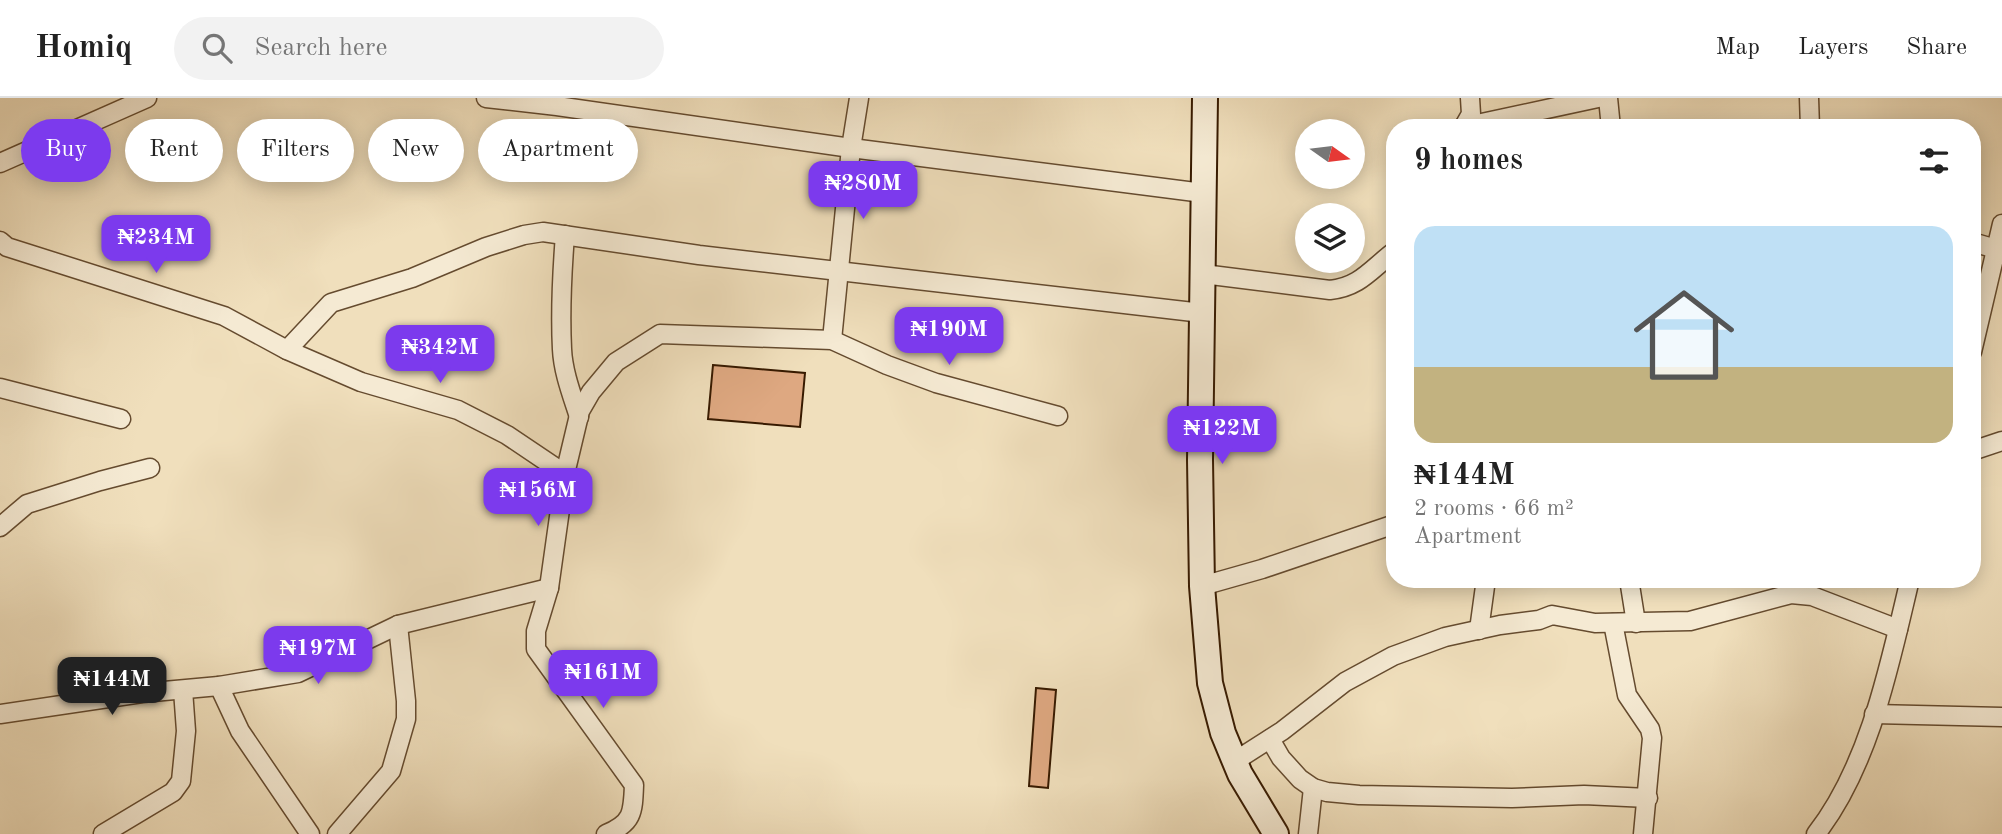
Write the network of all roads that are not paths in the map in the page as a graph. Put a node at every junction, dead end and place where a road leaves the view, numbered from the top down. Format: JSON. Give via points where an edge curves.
{"nodes":[{"id":1,"x":147,"y":98,"type":"edge"},
{"id":2,"x":485,"y":98,"type":"edge"},
{"id":3,"x":859,"y":98,"type":"edge"},
{"id":4,"x":1205,"y":98,"type":"edge"},
{"id":5,"x":1470,"y":98,"type":"edge"},
{"id":6,"x":1598,"y":98,"type":"edge"},
{"id":7,"x":1608,"y":98,"type":"edge"},
{"id":8,"x":1809,"y":98,"type":"edge"},
{"id":9,"x":557,"y":102,"type":"edge"},
{"id":10,"x":1468,"y":119,"type":"edge"},
{"id":11,"x":1504,"y":119,"type":"edge"},
{"id":12,"x":1610,"y":119,"type":"edge"},
{"id":13,"x":1810,"y":119,"type":"edge"},
{"id":14,"x":851,"y":148,"type":"junction"},
{"id":15,"x":0,"y":161,"type":"edge"},
{"id":16,"x":1203,"y":193,"type":"junction"},
{"id":17,"x":2002,"y":226,"type":"edge"},
{"id":18,"x":565,"y":235,"type":"junction"},
{"id":19,"x":0,"y":241,"type":"edge"},
{"id":20,"x":1981,"y":245,"type":"edge"},
{"id":21,"x":1996,"y":249,"type":"junction"},
{"id":22,"x":1386,"y":259,"type":"edge"},
{"id":23,"x":838,"y":270,"type":"junction"},
{"id":24,"x":1203,"y":274,"type":"junction"},
{"id":25,"x":1981,"y":276,"type":"edge"},
{"id":26,"x":1202,"y":313,"type":"junction"},
{"id":27,"x":832,"y":340,"type":"junction"},
{"id":28,"x":287,"y":350,"type":"junction"},
{"id":29,"x":0,"y":388,"type":"edge"},
{"id":30,"x":1058,"y":416,"type":"dead end"},
{"id":31,"x":579,"y":417,"type":"junction"},
{"id":32,"x":121,"y":419,"type":"dead end"},
{"id":33,"x":2002,"y":440,"type":"edge"},
{"id":34,"x":1981,"y":448,"type":"edge"},
{"id":35,"x":150,"y":468,"type":"dead end"},
{"id":36,"x":565,"y":474,"type":"junction"},
{"id":37,"x":0,"y":527,"type":"edge"},
{"id":38,"x":1386,"y":527,"type":"edge"},
{"id":39,"x":1202,"y":586,"type":"junction"},
{"id":40,"x":549,"y":587,"type":"junction"},
{"id":41,"x":1485,"y":588,"type":"edge"},
{"id":42,"x":1630,"y":588,"type":"edge"},
{"id":43,"x":1812,"y":588,"type":"edge"},
{"id":44,"x":1908,"y":588,"type":"edge"},
{"id":45,"x":1613,"y":623,"type":"junction"},
{"id":46,"x":1636,"y":623,"type":"junction"},
{"id":47,"x":397,"y":625,"type":"junction"},
{"id":48,"x":1898,"y":629,"type":"junction"},
{"id":49,"x":1479,"y":630,"type":"junction"},
{"id":50,"x":219,"y":686,"type":"junction"},
{"id":51,"x":183,"y":690,"type":"junction"},
{"id":52,"x":0,"y":714,"type":"edge"},
{"id":53,"x":1874,"y":714,"type":"junction"},
{"id":54,"x":2002,"y":717,"type":"edge"},
{"id":55,"x":1270,"y":739,"type":"junction"},
{"id":56,"x":1235,"y":761,"type":"junction"},
{"id":57,"x":1313,"y":789,"type":"junction"},
{"id":58,"x":1647,"y":798,"type":"junction"},
{"id":59,"x":103,"y":834,"type":"edge"},
{"id":60,"x":310,"y":834,"type":"edge"},
{"id":61,"x":337,"y":834,"type":"edge"},
{"id":62,"x":606,"y":834,"type":"edge"},
{"id":63,"x":1276,"y":834,"type":"edge"},
{"id":64,"x":1308,"y":834,"type":"edge"},
{"id":65,"x":1643,"y":834,"type":"edge"},
{"id":66,"x":1816,"y":834,"type":"edge"}],
"edges":[{"from":1,"to":15,"type":"street"},
{"from":2,"to":9,"type":"street"},
{"from":3,"to":14,"type":"street"},
{"from":4,"to":16,"type":"main road"},
{"from":5,"to":10,"type":"street"},
{"from":6,"to":11,"type":"street"},
{"from":7,"to":12,"type":"street"},
{"from":8,"to":13,"type":"street"},
{"from":9,"to":14,"type":"street"},
{"from":14,"to":16,"type":"street"},
{"from":14,"to":23,"type":"street"},
{"from":16,"to":24,"type":"main road"},
{"from":17,"to":21,"type":"street"},
{"from":18,"to":23,"type":"street"},
{"from":18,"to":28,"type":"street","via":[[524,235],[331,303]]},
{"from":18,"to":31,"type":"street","via":[[562,350]]},
{"from":19,"to":28,"type":"street","via":[[224,316]]},
{"from":20,"to":21,"type":"street"},
{"from":21,"to":25,"type":"street"},
{"from":22,"to":24,"type":"street","via":[[1346,289]]},
{"from":23,"to":26,"type":"street"},
{"from":23,"to":27,"type":"street"},
{"from":24,"to":26,"type":"main road"},
{"from":26,"to":39,"type":"main road"},
{"from":27,"to":30,"type":"street","via":[[936,383]]},
{"from":27,"to":31,"type":"street","via":[[660,334],[616,362],[591,392]]},
{"from":28,"to":36,"type":"street","via":[[361,382],[458,410],[508,435]]},
{"from":29,"to":32,"type":"street"},
{"from":31,"to":36,"type":"street"},
{"from":33,"to":34,"type":"street"},
{"from":35,"to":37,"type":"street","via":[[27,504]]},
{"from":36,"to":40,"type":"street"},
{"from":38,"to":39,"type":"street"},
{"from":39,"to":56,"type":"main road","via":[[1210,683]]},
{"from":40,"to":47,"type":"street"},
{"from":40,"to":62,"type":"street","via":[[536,631],[536,649],[634,785],[629,820]]},
{"from":41,"to":49,"type":"street"},
{"from":42,"to":46,"type":"street"},
{"from":43,"to":46,"type":"street","via":[[1690,621]]},
{"from":43,"to":48,"type":"street"},
{"from":44,"to":48,"type":"street"},
{"from":45,"to":46,"type":"street"},
{"from":45,"to":49,"type":"street","via":[[1552,615]]},
{"from":45,"to":58,"type":"street","via":[[1627,695],[1650,729]]},
{"from":47,"to":50,"type":"street","via":[[308,670]]},
{"from":47,"to":61,"type":"street","via":[[406,719],[391,771]]},
{"from":48,"to":53,"type":"street"},
{"from":49,"to":55,"type":"street","via":[[1393,656],[1345,682]]},
{"from":50,"to":51,"type":"street"},
{"from":50,"to":60,"type":"street","via":[[240,731]]},
{"from":51,"to":52,"type":"street"},
{"from":51,"to":59,"type":"street","via":[[186,731],[181,780],[173,792]]},
{"from":53,"to":54,"type":"street"},
{"from":53,"to":66,"type":"street","via":[[1854,767]]},
{"from":55,"to":56,"type":"street"},
{"from":55,"to":57,"type":"street","via":[[1281,758]]},
{"from":56,"to":63,"type":"main road"},
{"from":57,"to":58,"type":"street","via":[[1360,795]]},
{"from":57,"to":64,"type":"street"},
{"from":58,"to":65,"type":"street"}]}
